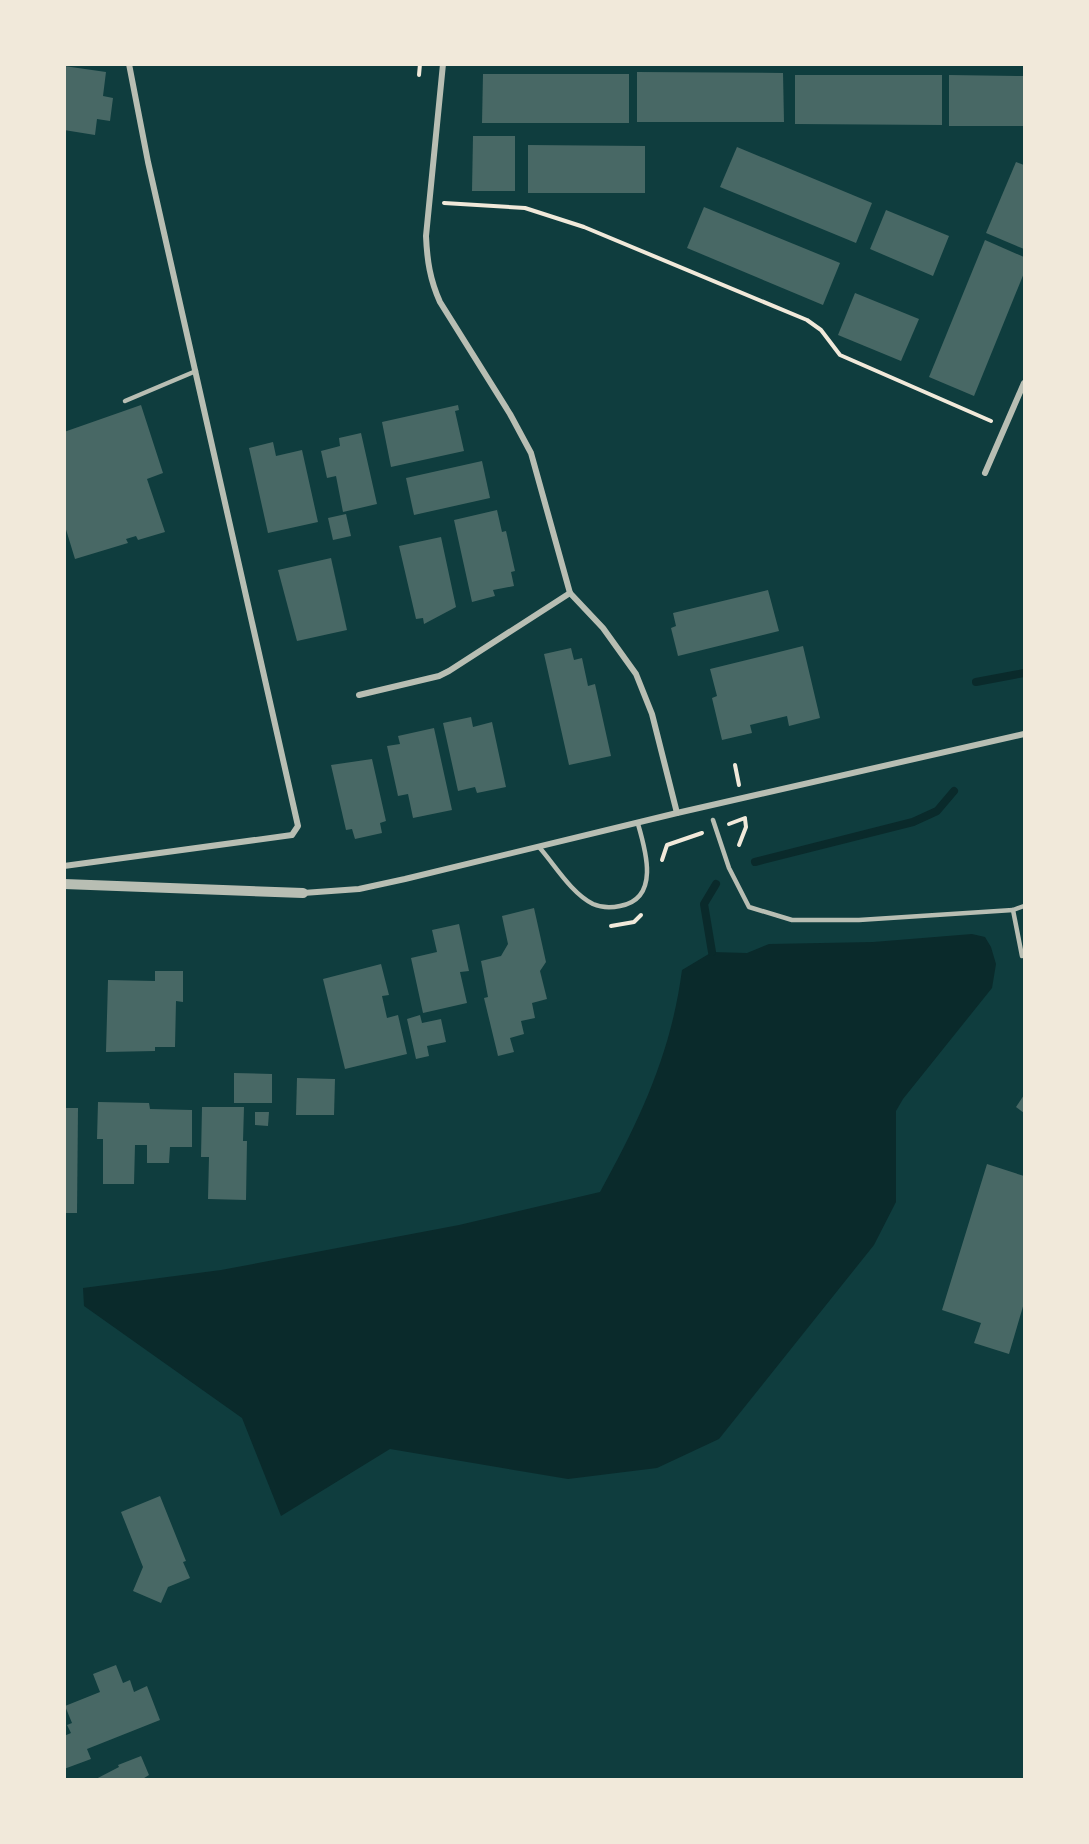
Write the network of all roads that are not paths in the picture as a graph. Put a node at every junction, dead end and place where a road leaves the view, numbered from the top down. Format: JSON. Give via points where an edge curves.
{"nodes":[{"id":1,"x":129,"y":64,"type":"edge"},
{"id":2,"x":443,"y":64,"type":"edge"},
{"id":3,"x":196,"y":370,"type":"junction"},
{"id":4,"x":1024,"y":383,"type":"edge"},
{"id":5,"x":125,"y":401,"type":"dead end"},
{"id":6,"x":986,"y":473,"type":"dead end"},
{"id":7,"x":570,"y":593,"type":"junction"},
{"id":8,"x":359,"y":695,"type":"dead end"},
{"id":9,"x":1024,"y":734,"type":"edge"},
{"id":10,"x":677,"y":813,"type":"junction"},
{"id":11,"x":713,"y":820,"type":"dead end"},
{"id":12,"x":638,"y":824,"type":"junction"},
{"id":13,"x":539,"y":847,"type":"junction"},
{"id":14,"x":64,"y":866,"type":"edge"},
{"id":15,"x":64,"y":884,"type":"edge"},
{"id":16,"x":303,"y":893,"type":"joint"},
{"id":17,"x":1024,"y":906,"type":"edge"},
{"id":18,"x":1013,"y":910,"type":"junction"},
{"id":19,"x":1022,"y":956,"type":"dead end"}],
"edges":[{"from":1,"to":3,"type":"street"},
{"from":2,"to":7,"type":"street","via":[[426,236],[427,263],[440,302],[531,453]]},
{"from":3,"to":5,"type":"lane"},
{"from":3,"to":14,"type":"street","via":[[298,826],[292,835]]},
{"from":4,"to":6,"type":"street"},
{"from":7,"to":8,"type":"street","via":[[439,676]]},
{"from":7,"to":10,"type":"street","via":[[603,628],[636,674],[652,714]]},
{"from":9,"to":10,"type":"street"},
{"from":10,"to":12,"type":"street"},
{"from":11,"to":18,"type":"lane","via":[[729,868],[749,907],[792,920],[859,920]]},
{"from":12,"to":13,"type":"street"},
{"from":12,"to":13,"type":"lane","via":[[647,854],[647,876],[642,894],[625,905],[611,908],[593,903],[576,890]]},
{"from":13,"to":16,"type":"street","via":[[370,886]]},
{"from":15,"to":16,"type":"street"},
{"from":17,"to":18,"type":"lane"},
{"from":18,"to":19,"type":"lane"}]}
